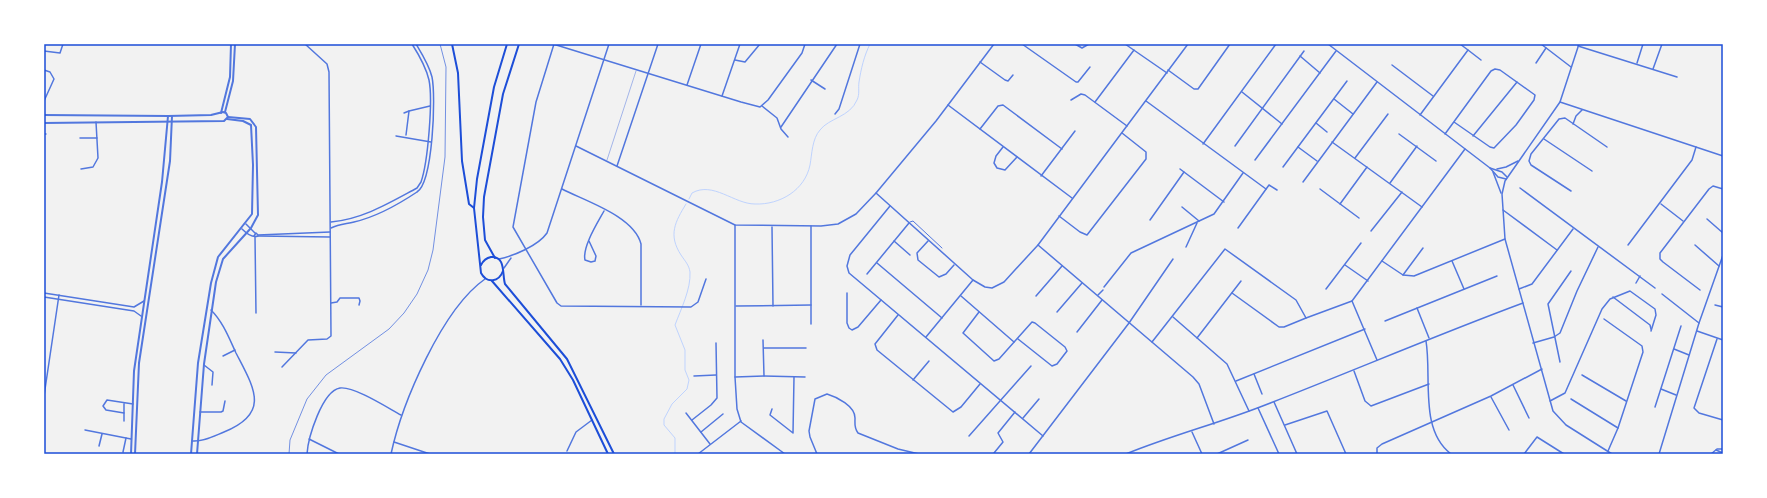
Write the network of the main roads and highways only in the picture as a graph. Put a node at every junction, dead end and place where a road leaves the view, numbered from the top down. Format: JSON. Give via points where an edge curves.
{"nodes":[{"id":1,"x":452,"y":44,"type":"edge"},
{"id":2,"x":507,"y":44,"type":"edge"},
{"id":3,"x":518,"y":44,"type":"edge"},
{"id":4,"x":474,"y":208,"type":"junction"},
{"id":5,"x":495,"y":258,"type":"junction"},
{"id":6,"x":480,"y":266,"type":"junction"},
{"id":7,"x":503,"y":271,"type":"junction"},
{"id":8,"x":492,"y":281,"type":"junction"},
{"id":9,"x":608,"y":454,"type":"edge"},
{"id":10,"x":614,"y":454,"type":"edge"}],
"edges":[{"from":1,"to":4,"type":"main road","via":[[458,73],[462,161],[469,204]]},
{"from":2,"to":4,"type":"main road","via":[[494,87]]},
{"from":3,"to":5,"type":"main road","via":[[502,101],[484,198],[485,240]]},
{"from":4,"to":6,"type":"main road"},
{"from":5,"to":6,"type":"main road","via":[[484,260]]},
{"from":5,"to":7,"type":"main road","via":[[499,259]]},
{"from":6,"to":8,"type":"main road","via":[[485,279]]},
{"from":7,"to":8,"type":"main road","via":[[499,278]]},
{"from":7,"to":10,"type":"main road","via":[[507,287],[567,359]]},
{"from":8,"to":9,"type":"main road","via":[[560,359],[573,380]]}]}
